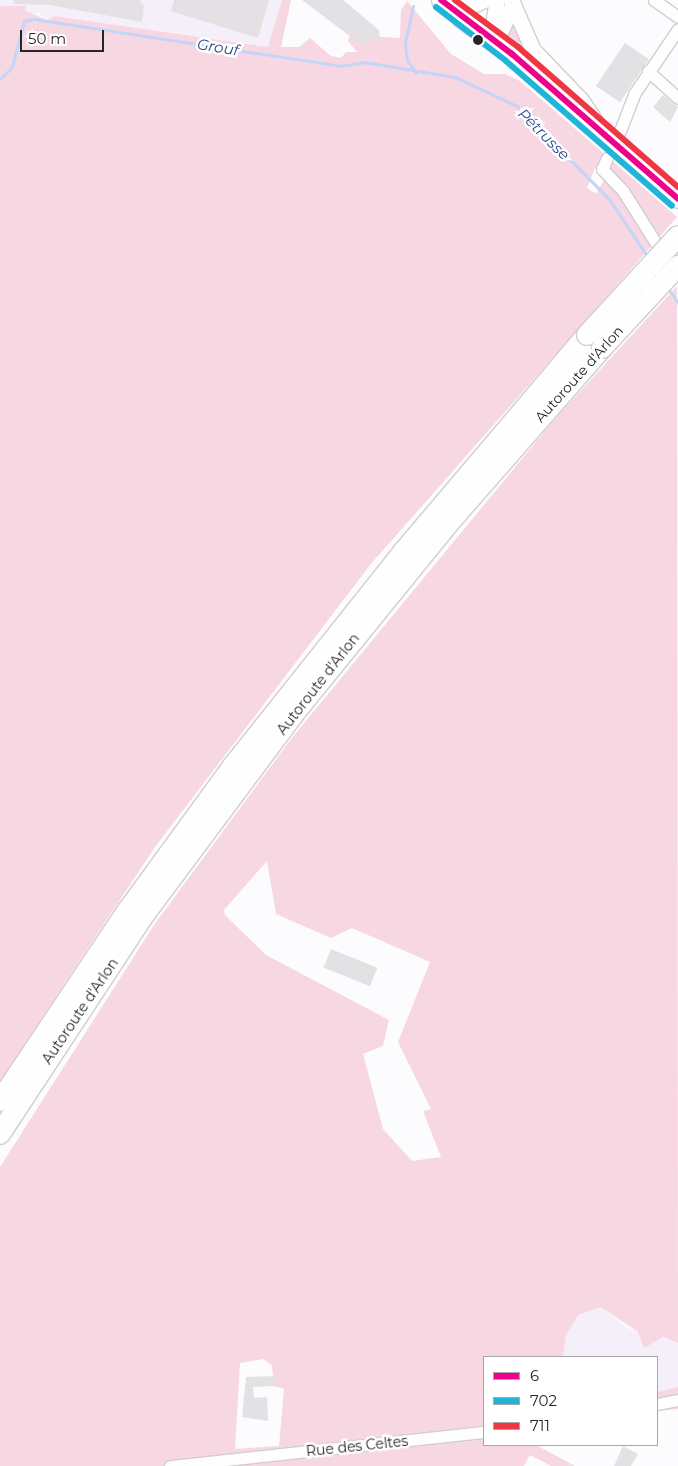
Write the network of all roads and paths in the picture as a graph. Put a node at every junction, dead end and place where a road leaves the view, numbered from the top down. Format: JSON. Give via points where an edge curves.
{"nodes":[{"id":1,"x":484,"y":0,"type":"edge"},
{"id":2,"x":497,"y":0,"type":"edge"},
{"id":3,"x":654,"y":0,"type":"edge"},
{"id":4,"x":512,"y":2,"type":"edge"},
{"id":5,"x":445,"y":3,"type":"edge"},
{"id":6,"x":678,"y":18,"type":"edge"},
{"id":7,"x":678,"y":29,"type":"edge"},
{"id":8,"x":493,"y":39,"type":"junction"},
{"id":9,"x":648,"y":72,"type":"junction"},
{"id":10,"x":678,"y":98,"type":"edge"},
{"id":11,"x":612,"y":132,"type":"junction"},
{"id":12,"x":607,"y":158,"type":"dead end"},
{"id":13,"x":678,"y":200,"type":"edge"},
{"id":14,"x":678,"y":236,"type":"edge"},
{"id":15,"x":678,"y":266,"type":"edge"},
{"id":16,"x":678,"y":280,"type":"edge"},
{"id":17,"x":0,"y":1101,"type":"edge"},
{"id":18,"x":0,"y":1134,"type":"edge"},
{"id":19,"x":678,"y":1400,"type":"edge"},
{"id":20,"x":658,"y":1404,"type":"edge"},
{"id":21,"x":483,"y":1432,"type":"edge"},
{"id":22,"x":170,"y":1466,"type":"edge"}],
"edges":[{"from":1,"to":5,"type":"main road","via":[[471,6]]},
{"from":2,"to":8,"type":"main road"},
{"from":3,"to":6,"type":"street"},
{"from":4,"to":8,"type":"main road"},
{"from":4,"to":11,"type":"main road","via":[[532,50]]},
{"from":5,"to":8,"type":"main road"},
{"from":7,"to":9,"type":"street"},
{"from":8,"to":11,"type":"main road"},
{"from":9,"to":10,"type":"street"},
{"from":9,"to":11,"type":"street"},
{"from":11,"to":13,"type":"main road"},
{"from":12,"to":16,"type":"street","via":[[602,169],[623,191]]},
{"from":14,"to":17,"type":"highway","name":"Autoroute d'Arlon","bridge":true,"via":[[587,335],[403,552],[234,766],[128,910]]},
{"from":15,"to":18,"type":"highway","name":"Autoroute d'Arlon","bridge":true,"via":[[455,516],[287,723],[144,915]]},
{"from":19,"to":20,"type":"street"},
{"from":21,"to":22,"type":"street","name":"Rue des Celtes"}]}
